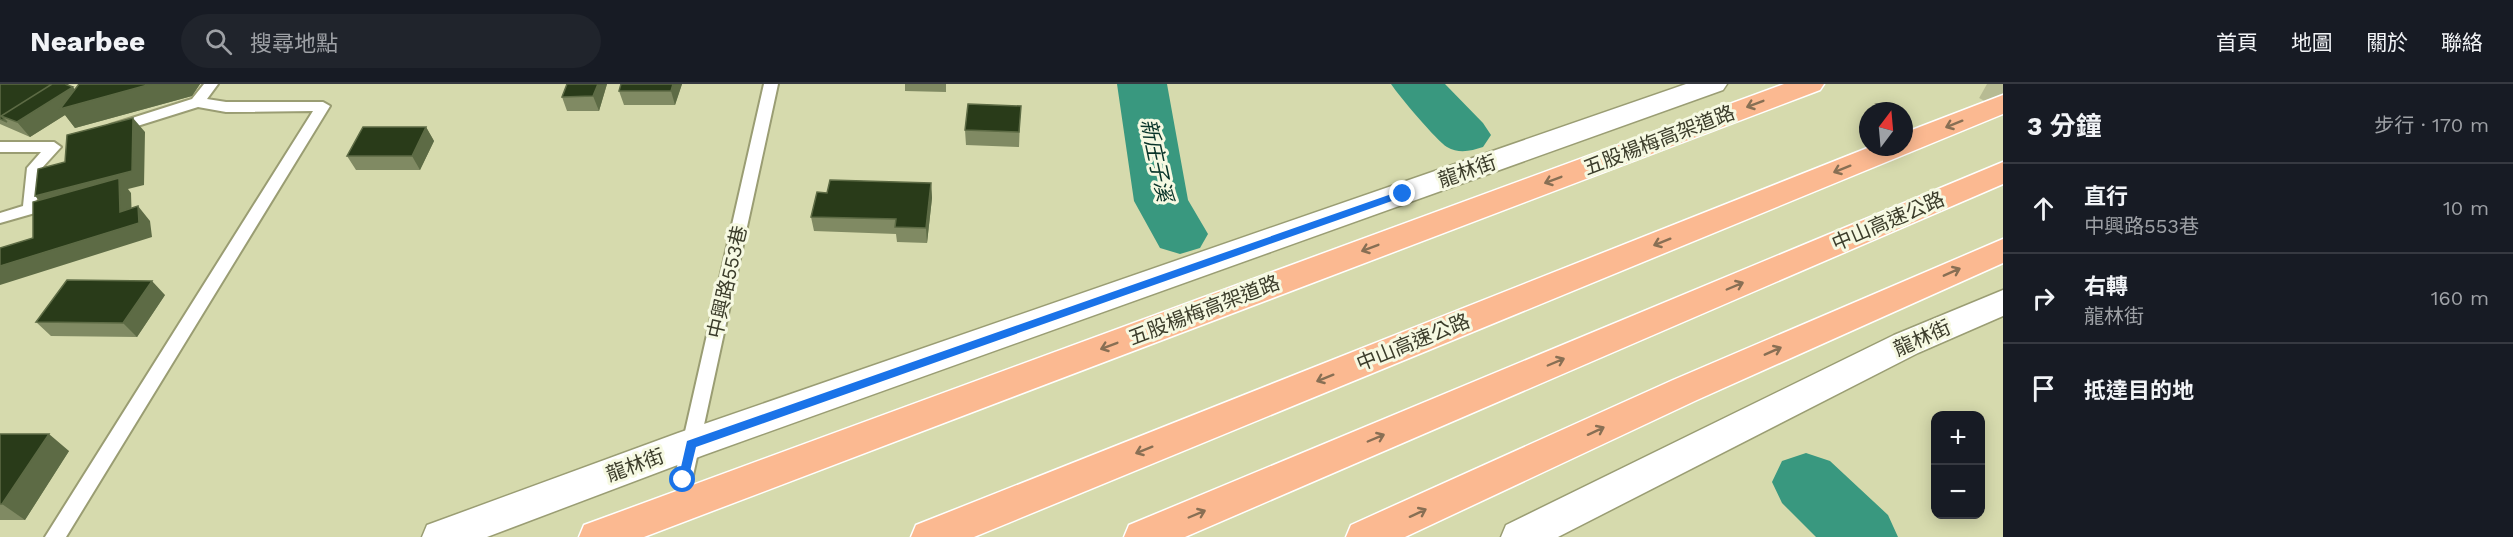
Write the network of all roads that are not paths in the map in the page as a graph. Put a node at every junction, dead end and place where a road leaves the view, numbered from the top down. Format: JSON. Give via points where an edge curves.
{"nodes":[{"id":1,"x":211,"y":84,"type":"edge"},
{"id":2,"x":771,"y":84,"type":"edge"},
{"id":3,"x":1713,"y":84,"type":"edge"},
{"id":4,"x":1810,"y":84,"type":"edge"},
{"id":5,"x":197,"y":102,"type":"junction"},
{"id":6,"x":2003,"y":104,"type":"edge"},
{"id":7,"x":98,"y":134,"type":"edge"},
{"id":8,"x":1913,"y":140,"type":"edge"},
{"id":9,"x":0,"y":147,"type":"edge"},
{"id":10,"x":1875,"y":156,"type":"edge"},
{"id":11,"x":2003,"y":172,"type":"edge"},
{"id":12,"x":0,"y":218,"type":"edge"},
{"id":13,"x":2003,"y":250,"type":"edge"},
{"id":14,"x":2003,"y":302,"type":"edge"},
{"id":15,"x":691,"y":444,"type":"junction"},
{"id":16,"x":683,"y":480,"type":"dead end"},
{"id":17,"x":55,"y":537,"type":"edge"},
{"id":18,"x":441,"y":537,"type":"edge"},
{"id":19,"x":598,"y":537,"type":"edge"},
{"id":20,"x":930,"y":537,"type":"edge"},
{"id":21,"x":1143,"y":537,"type":"edge"},
{"id":22,"x":1365,"y":537,"type":"edge"},
{"id":23,"x":1520,"y":537,"type":"edge"}],
"edges":[{"from":1,"to":5,"type":"lane"},
{"from":2,"to":15,"type":"lane","name":"中興路553巷"},
{"from":3,"to":15,"type":"street","name":"龍林街"},
{"from":4,"to":19,"type":"highway","name":"五股楊梅高架道路","one_way":true},
{"from":5,"to":7,"type":"lane"},
{"from":5,"to":17,"type":"lane","via":[[226,107],[323,106]]},
{"from":6,"to":8,"type":"highway","one_way":true},
{"from":9,"to":12,"type":"lane","via":[[60,146],[34,168],[30,209]]},
{"from":10,"to":20,"type":"highway","name":"中山高速公路","one_way":true},
{"from":21,"to":11,"type":"highway","name":"中山高速公路","one_way":true},
{"from":22,"to":13,"type":"highway","one_way":true},
{"from":14,"to":23,"type":"street","name":"龍林街","via":[[1906,344]]},
{"from":15,"to":16,"type":"lane","name":"中興路553巷"},
{"from":15,"to":18,"type":"street","name":"龍林街"}]}
